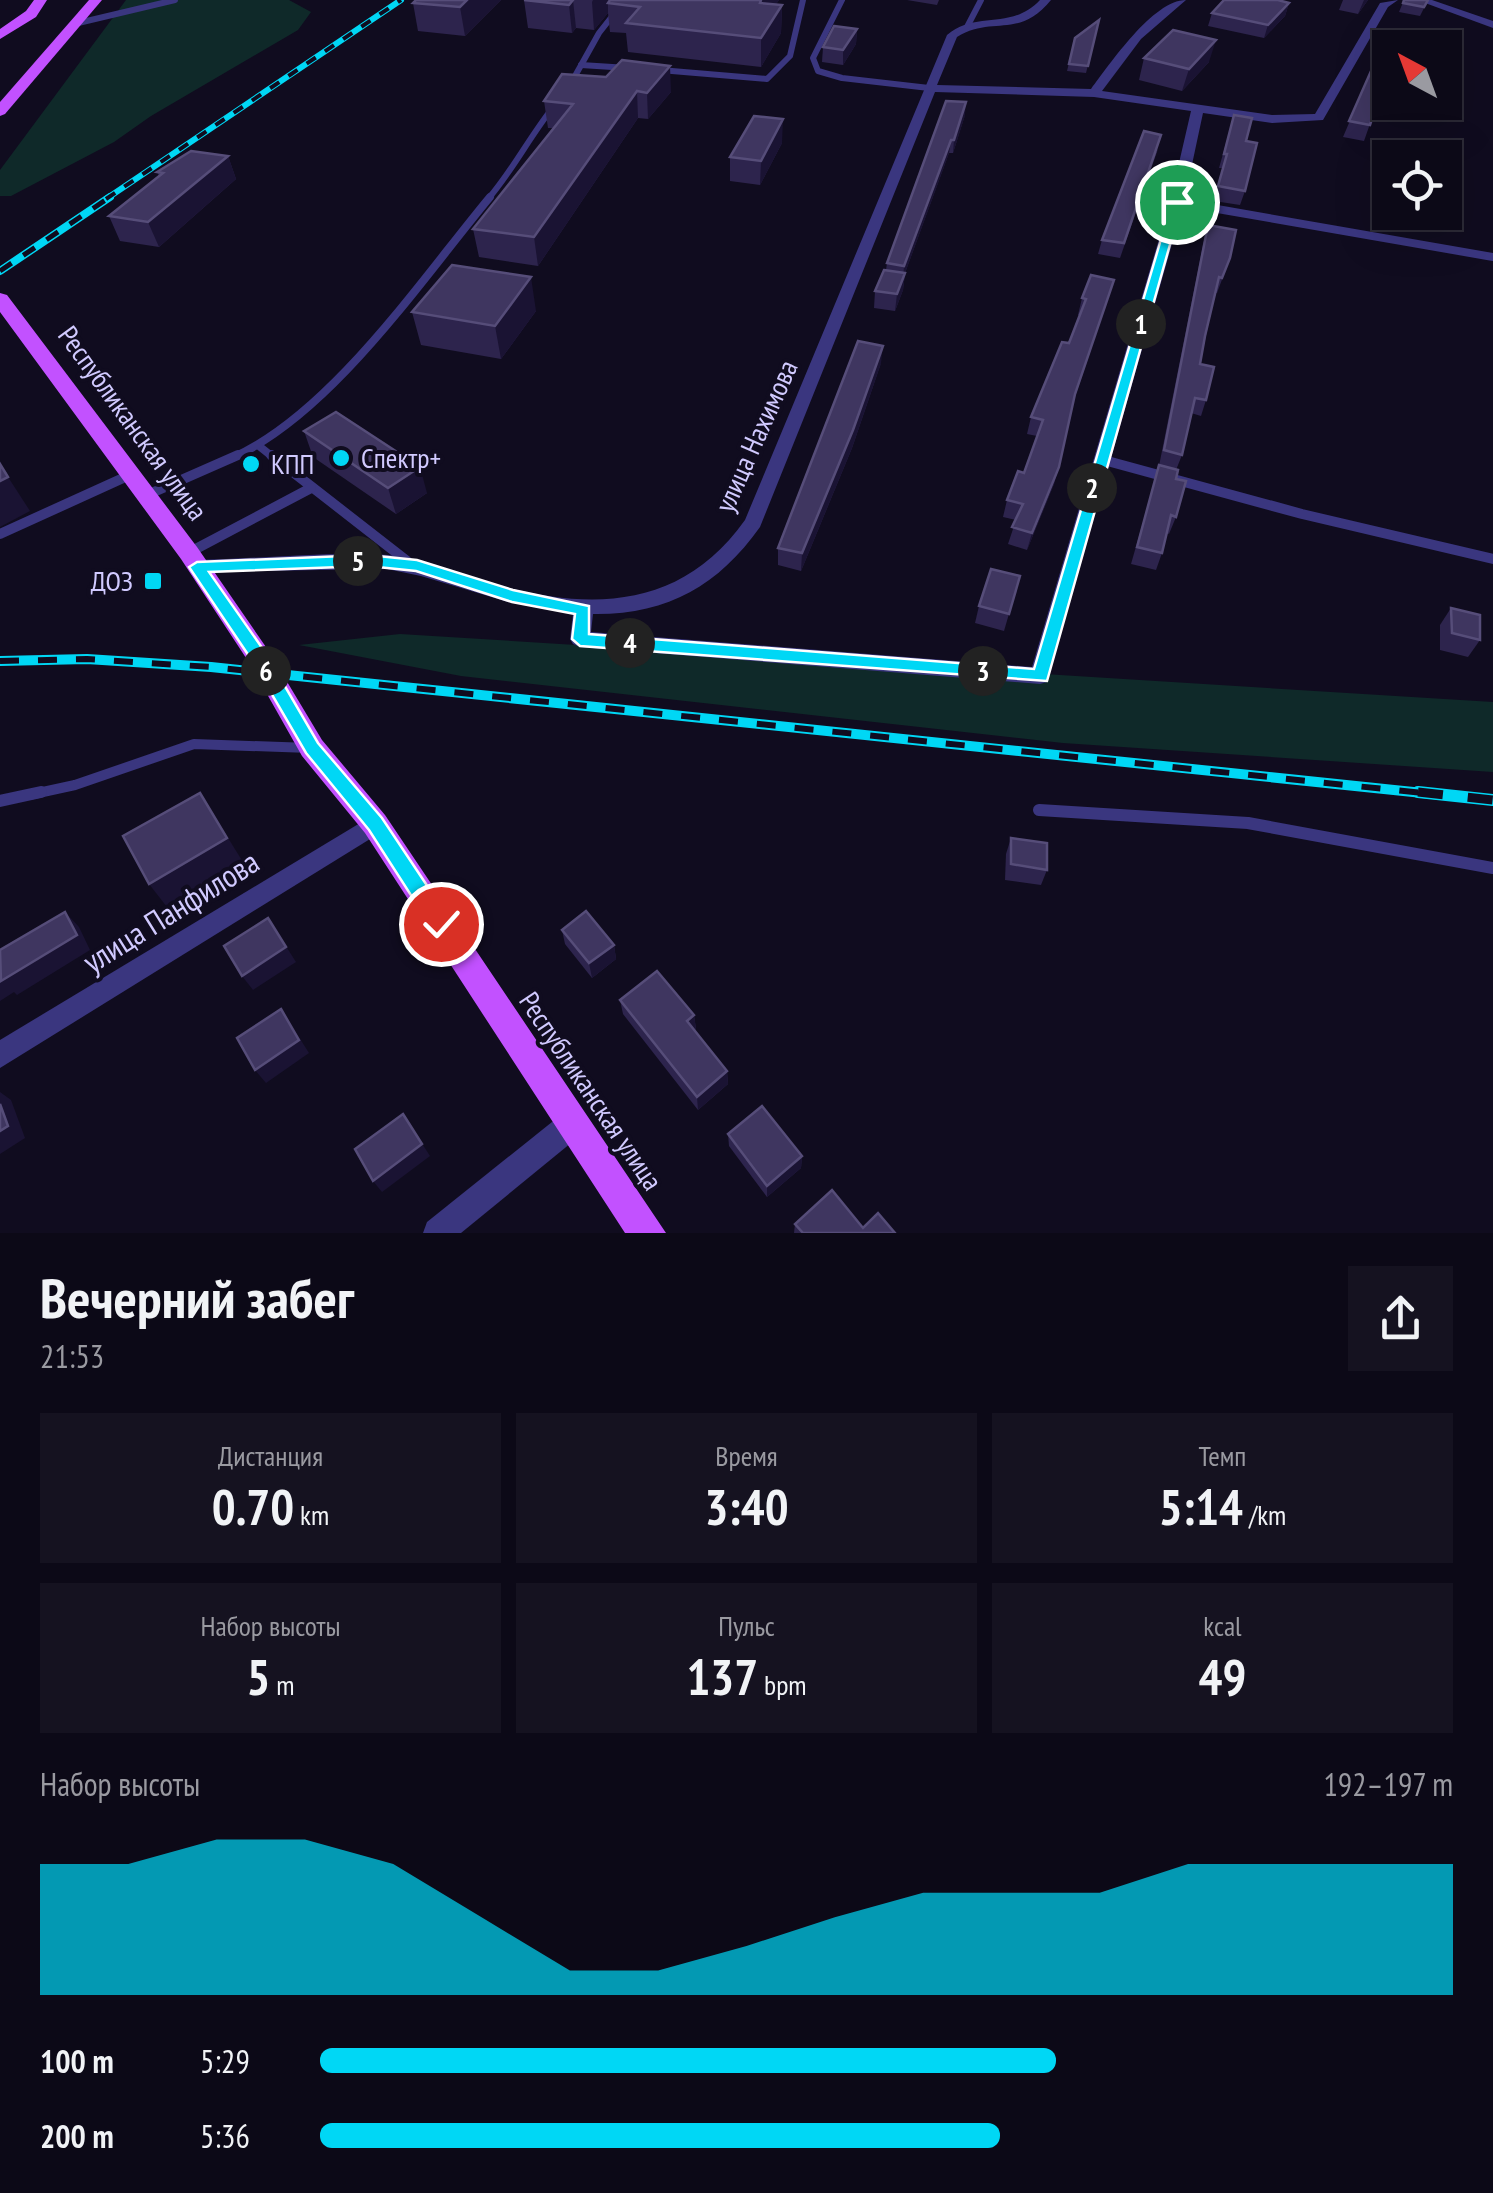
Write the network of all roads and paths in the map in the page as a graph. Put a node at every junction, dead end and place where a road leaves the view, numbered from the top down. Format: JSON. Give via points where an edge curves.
{"nodes":[{"id":1,"x":41,"y":0,"type":"edge"},
{"id":2,"x":96,"y":0,"type":"edge"},
{"id":3,"x":176,"y":0,"type":"edge"},
{"id":4,"x":626,"y":0,"type":"edge"},
{"id":5,"x":802,"y":0,"type":"edge"},
{"id":6,"x":842,"y":0,"type":"edge"},
{"id":7,"x":982,"y":0,"type":"edge"},
{"id":8,"x":1046,"y":0,"type":"edge"},
{"id":9,"x":1181,"y":0,"type":"edge"},
{"id":10,"x":1393,"y":0,"type":"edge"},
{"id":11,"x":1422,"y":0,"type":"edge"},
{"id":12,"x":74,"y":24,"type":"junction"},
{"id":13,"x":1493,"y":25,"type":"edge"},
{"id":14,"x":967,"y":27,"type":"junction"},
{"id":15,"x":0,"y":35,"type":"edge"},
{"id":16,"x":581,"y":66,"type":"junction"},
{"id":17,"x":638,"y":69,"type":"edge"},
{"id":18,"x":656,"y":70,"type":"edge"},
{"id":19,"x":928,"y":88,"type":"junction"},
{"id":20,"x":1094,"y":93,"type":"junction"},
{"id":21,"x":1198,"y":108,"type":"junction"},
{"id":22,"x":0,"y":111,"type":"edge"},
{"id":23,"x":1177,"y":202,"type":"junction"},
{"id":24,"x":1493,"y":257,"type":"edge"},
{"id":25,"x":4,"y":310,"type":"edge"},
{"id":26,"x":259,"y":446,"type":"junction"},
{"id":27,"x":1100,"y":458,"type":"junction"},
{"id":28,"x":140,"y":484,"type":"junction"},
{"id":29,"x":311,"y":488,"type":"junction"},
{"id":30,"x":0,"y":534,"type":"edge"},
{"id":31,"x":1493,"y":559,"type":"edge"},
{"id":32,"x":193,"y":560,"type":"junction"},
{"id":33,"x":417,"y":566,"type":"junction"},
{"id":34,"x":584,"y":610,"type":"junction"},
{"id":35,"x":312,"y":748,"type":"junction"},
{"id":36,"x":0,"y":802,"type":"edge"},
{"id":37,"x":1039,"y":810,"type":"dead end"},
{"id":38,"x":375,"y":824,"type":"junction"},
{"id":39,"x":1493,"y":868,"type":"edge"},
{"id":40,"x":0,"y":1055,"type":"edge"},
{"id":41,"x":572,"y":1124,"type":"junction"},
{"id":42,"x":438,"y":1233,"type":"edge"},
{"id":43,"x":647,"y":1233,"type":"edge"}],
"edges":[{"from":1,"to":15,"type":"main road"},
{"from":2,"to":12,"type":"main road"},
{"from":3,"to":12,"type":"lane"},
{"from":4,"to":16,"type":"lane"},
{"from":5,"to":18,"type":"lane","via":[[794,48],[777,75]]},
{"from":6,"to":19,"type":"lane","via":[[813,58],[818,71]]},
{"from":7,"to":14,"type":"lane"},
{"from":8,"to":14,"type":"street","via":[[1018,23]]},
{"from":9,"to":20,"type":"street","via":[[1137,37]]},
{"from":10,"to":21,"type":"street","via":[[1384,4],[1319,116],[1272,119]]},
{"from":11,"to":13,"type":"street"},
{"from":12,"to":22,"type":"main road"},
{"from":14,"to":19,"type":"street","name":"улица Нахимова","via":[[952,35]]},
{"from":16,"to":17,"type":"lane"},
{"from":16,"to":26,"type":"lane","via":[[514,168],[357,358]]},
{"from":19,"to":20,"type":"street"},
{"from":19,"to":34,"type":"street","name":"улица Нахимова","via":[[753,522],[725,558],[668,594]]},
{"from":20,"to":21,"type":"street"},
{"from":21,"to":23,"type":"street"},
{"from":23,"to":24,"type":"lane"},
{"from":23,"to":27,"type":"street"},
{"from":25,"to":28,"type":"main road","name":"Республиканская улица"},
{"from":26,"to":28,"type":"lane"},
{"from":26,"to":29,"type":"lane"},
{"from":27,"to":31,"type":"lane"},
{"from":27,"to":34,"type":"street","via":[[1040,676],[580,639]]},
{"from":28,"to":30,"type":"lane"},
{"from":28,"to":32,"type":"main road","name":"Республиканская улица"},
{"from":29,"to":32,"type":"lane"},
{"from":29,"to":33,"type":"lane"},
{"from":32,"to":33,"type":"street","name":"улица Нахимова"},
{"from":32,"to":35,"type":"main road","name":"Республиканская улица"},
{"from":33,"to":34,"type":"street","name":"улица Нахимова"},
{"from":35,"to":36,"type":"lane","via":[[194,744]]},
{"from":35,"to":38,"type":"main road","name":"Республиканская улица"},
{"from":37,"to":39,"type":"lane","via":[[1248,823]]},
{"from":38,"to":40,"type":"street","name":"улица Панфилова"},
{"from":38,"to":41,"type":"main road","name":"Республиканская улица"},
{"from":41,"to":42,"type":"street"},
{"from":41,"to":43,"type":"main road","name":"Республиканская улица"}]}
